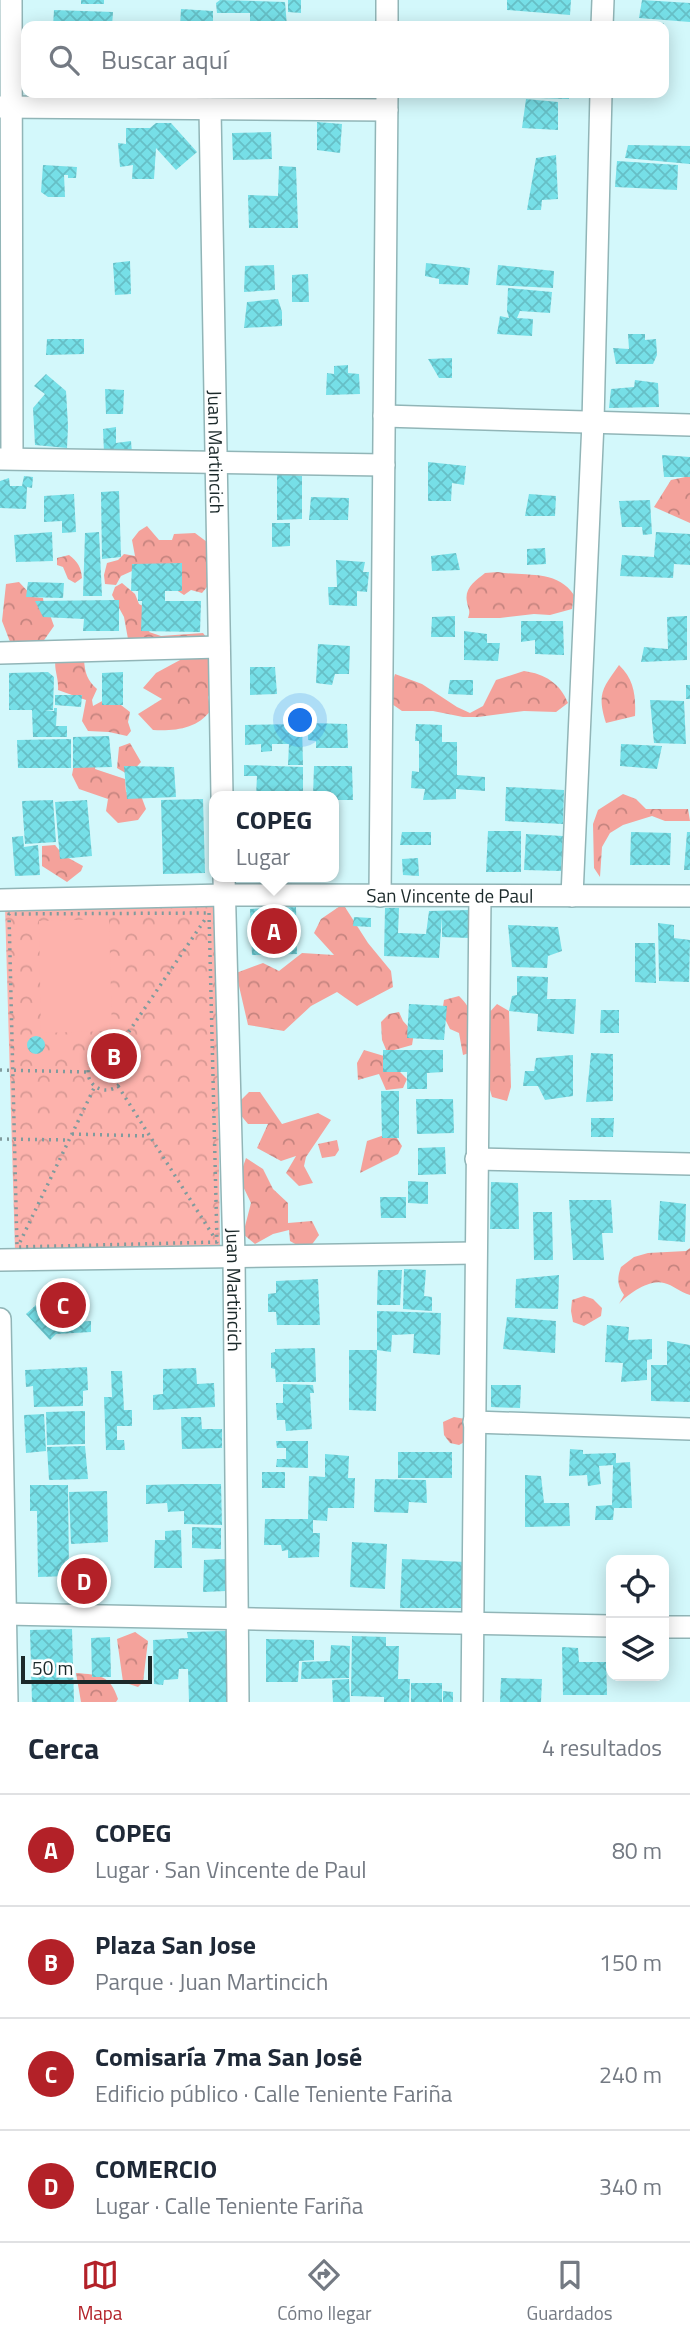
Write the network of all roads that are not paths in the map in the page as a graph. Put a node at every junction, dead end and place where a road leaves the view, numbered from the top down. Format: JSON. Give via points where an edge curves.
{"nodes":[{"id":1,"x":11,"y":0,"type":"edge"},
{"id":2,"x":387,"y":0,"type":"edge"},
{"id":3,"x":603,"y":0,"type":"edge"},
{"id":4,"x":387,"y":21,"type":"edge"},
{"id":5,"x":602,"y":21,"type":"edge"},
{"id":6,"x":601,"y":98,"type":"edge"},
{"id":7,"x":387,"y":102,"type":"edge"},
{"id":8,"x":6,"y":107,"type":"edge"},
{"id":9,"x":210,"y":109,"type":"junction"},
{"id":10,"x":384,"y":416,"type":"junction"},
{"id":11,"x":593,"y":422,"type":"junction"},
{"id":12,"x":690,"y":425,"type":"edge"},
{"id":13,"x":6,"y":459,"type":"edge"},
{"id":14,"x":216,"y":462,"type":"junction"},
{"id":15,"x":384,"y":465,"type":"junction"},
{"id":16,"x":219,"y":647,"type":"junction"},
{"id":17,"x":0,"y":653,"type":"edge"},
{"id":18,"x":222,"y":791,"type":"edge"},
{"id":19,"x":224,"y":886,"type":"edge"},
{"id":20,"x":380,"y":895,"type":"junction"},
{"id":21,"x":480,"y":896,"type":"junction"},
{"id":22,"x":572,"y":896,"type":"junction"},
{"id":23,"x":690,"y":896,"type":"edge"},
{"id":24,"x":0,"y":900,"type":"edge"},
{"id":25,"x":476,"y":1159,"type":"junction"},
{"id":26,"x":690,"y":1164,"type":"edge"},
{"id":27,"x":8,"y":1253,"type":"edge"},
{"id":28,"x":475,"y":1253,"type":"junction"},
{"id":29,"x":234,"y":1256,"type":"junction"},
{"id":30,"x":0,"y":1319,"type":"edge"},
{"id":31,"x":474,"y":1422,"type":"junction"},
{"id":32,"x":690,"y":1429,"type":"edge"},
{"id":33,"x":1,"y":1469,"type":"edge"},
{"id":34,"x":5,"y":1614,"type":"junction"},
{"id":35,"x":237,"y":1619,"type":"junction"},
{"id":36,"x":473,"y":1623,"type":"junction"},
{"id":37,"x":606,"y":1626,"type":"edge"},
{"id":38,"x":669,"y":1627,"type":"edge"},
{"id":39,"x":690,"y":1628,"type":"edge"},
{"id":40,"x":7,"y":1702,"type":"edge"},
{"id":41,"x":238,"y":1702,"type":"edge"},
{"id":42,"x":472,"y":1702,"type":"edge"}],
"edges":[{"from":1,"to":8,"type":"street"},
{"from":2,"to":4,"type":"street"},
{"from":3,"to":5,"type":"street"},
{"from":6,"to":11,"type":"street"},
{"from":7,"to":9,"type":"street"},
{"from":7,"to":10,"type":"street"},
{"from":8,"to":9,"type":"street"},
{"from":8,"to":13,"type":"street"},
{"from":9,"to":14,"type":"street","name":"Juan Martincich"},
{"from":10,"to":11,"type":"street"},
{"from":10,"to":15,"type":"street"},
{"from":11,"to":12,"type":"street"},
{"from":11,"to":22,"type":"street"},
{"from":13,"to":14,"type":"street"},
{"from":14,"to":15,"type":"street"},
{"from":14,"to":16,"type":"street","name":"Juan Martincich"},
{"from":15,"to":20,"type":"street"},
{"from":16,"to":17,"type":"street"},
{"from":16,"to":18,"type":"street","name":"Juan Martincich"},
{"from":19,"to":20,"type":"street","name":"San Vincente de Paul"},
{"from":19,"to":24,"type":"street","name":"San Vincente de Paul"},
{"from":19,"to":29,"type":"street","name":"Juan Martincich"},
{"from":20,"to":21,"type":"street","name":"San Vincente de Paul"},
{"from":21,"to":22,"type":"street","name":"San Vincente de Paul"},
{"from":21,"to":25,"type":"street"},
{"from":22,"to":23,"type":"street","name":"San Vincente de Paul"},
{"from":25,"to":26,"type":"street"},
{"from":25,"to":28,"type":"street"},
{"from":27,"to":29,"type":"street"},
{"from":28,"to":29,"type":"street"},
{"from":28,"to":31,"type":"street"},
{"from":29,"to":35,"type":"street","name":"Juan Martincich"},
{"from":30,"to":33,"type":"street"},
{"from":31,"to":32,"type":"street"},
{"from":31,"to":36,"type":"street"},
{"from":33,"to":34,"type":"street"},
{"from":34,"to":35,"type":"street"},
{"from":34,"to":40,"type":"street"},
{"from":35,"to":36,"type":"street"},
{"from":35,"to":41,"type":"street","name":"Juan Martincich"},
{"from":36,"to":37,"type":"street"},
{"from":36,"to":42,"type":"street"},
{"from":38,"to":39,"type":"street"}]}
